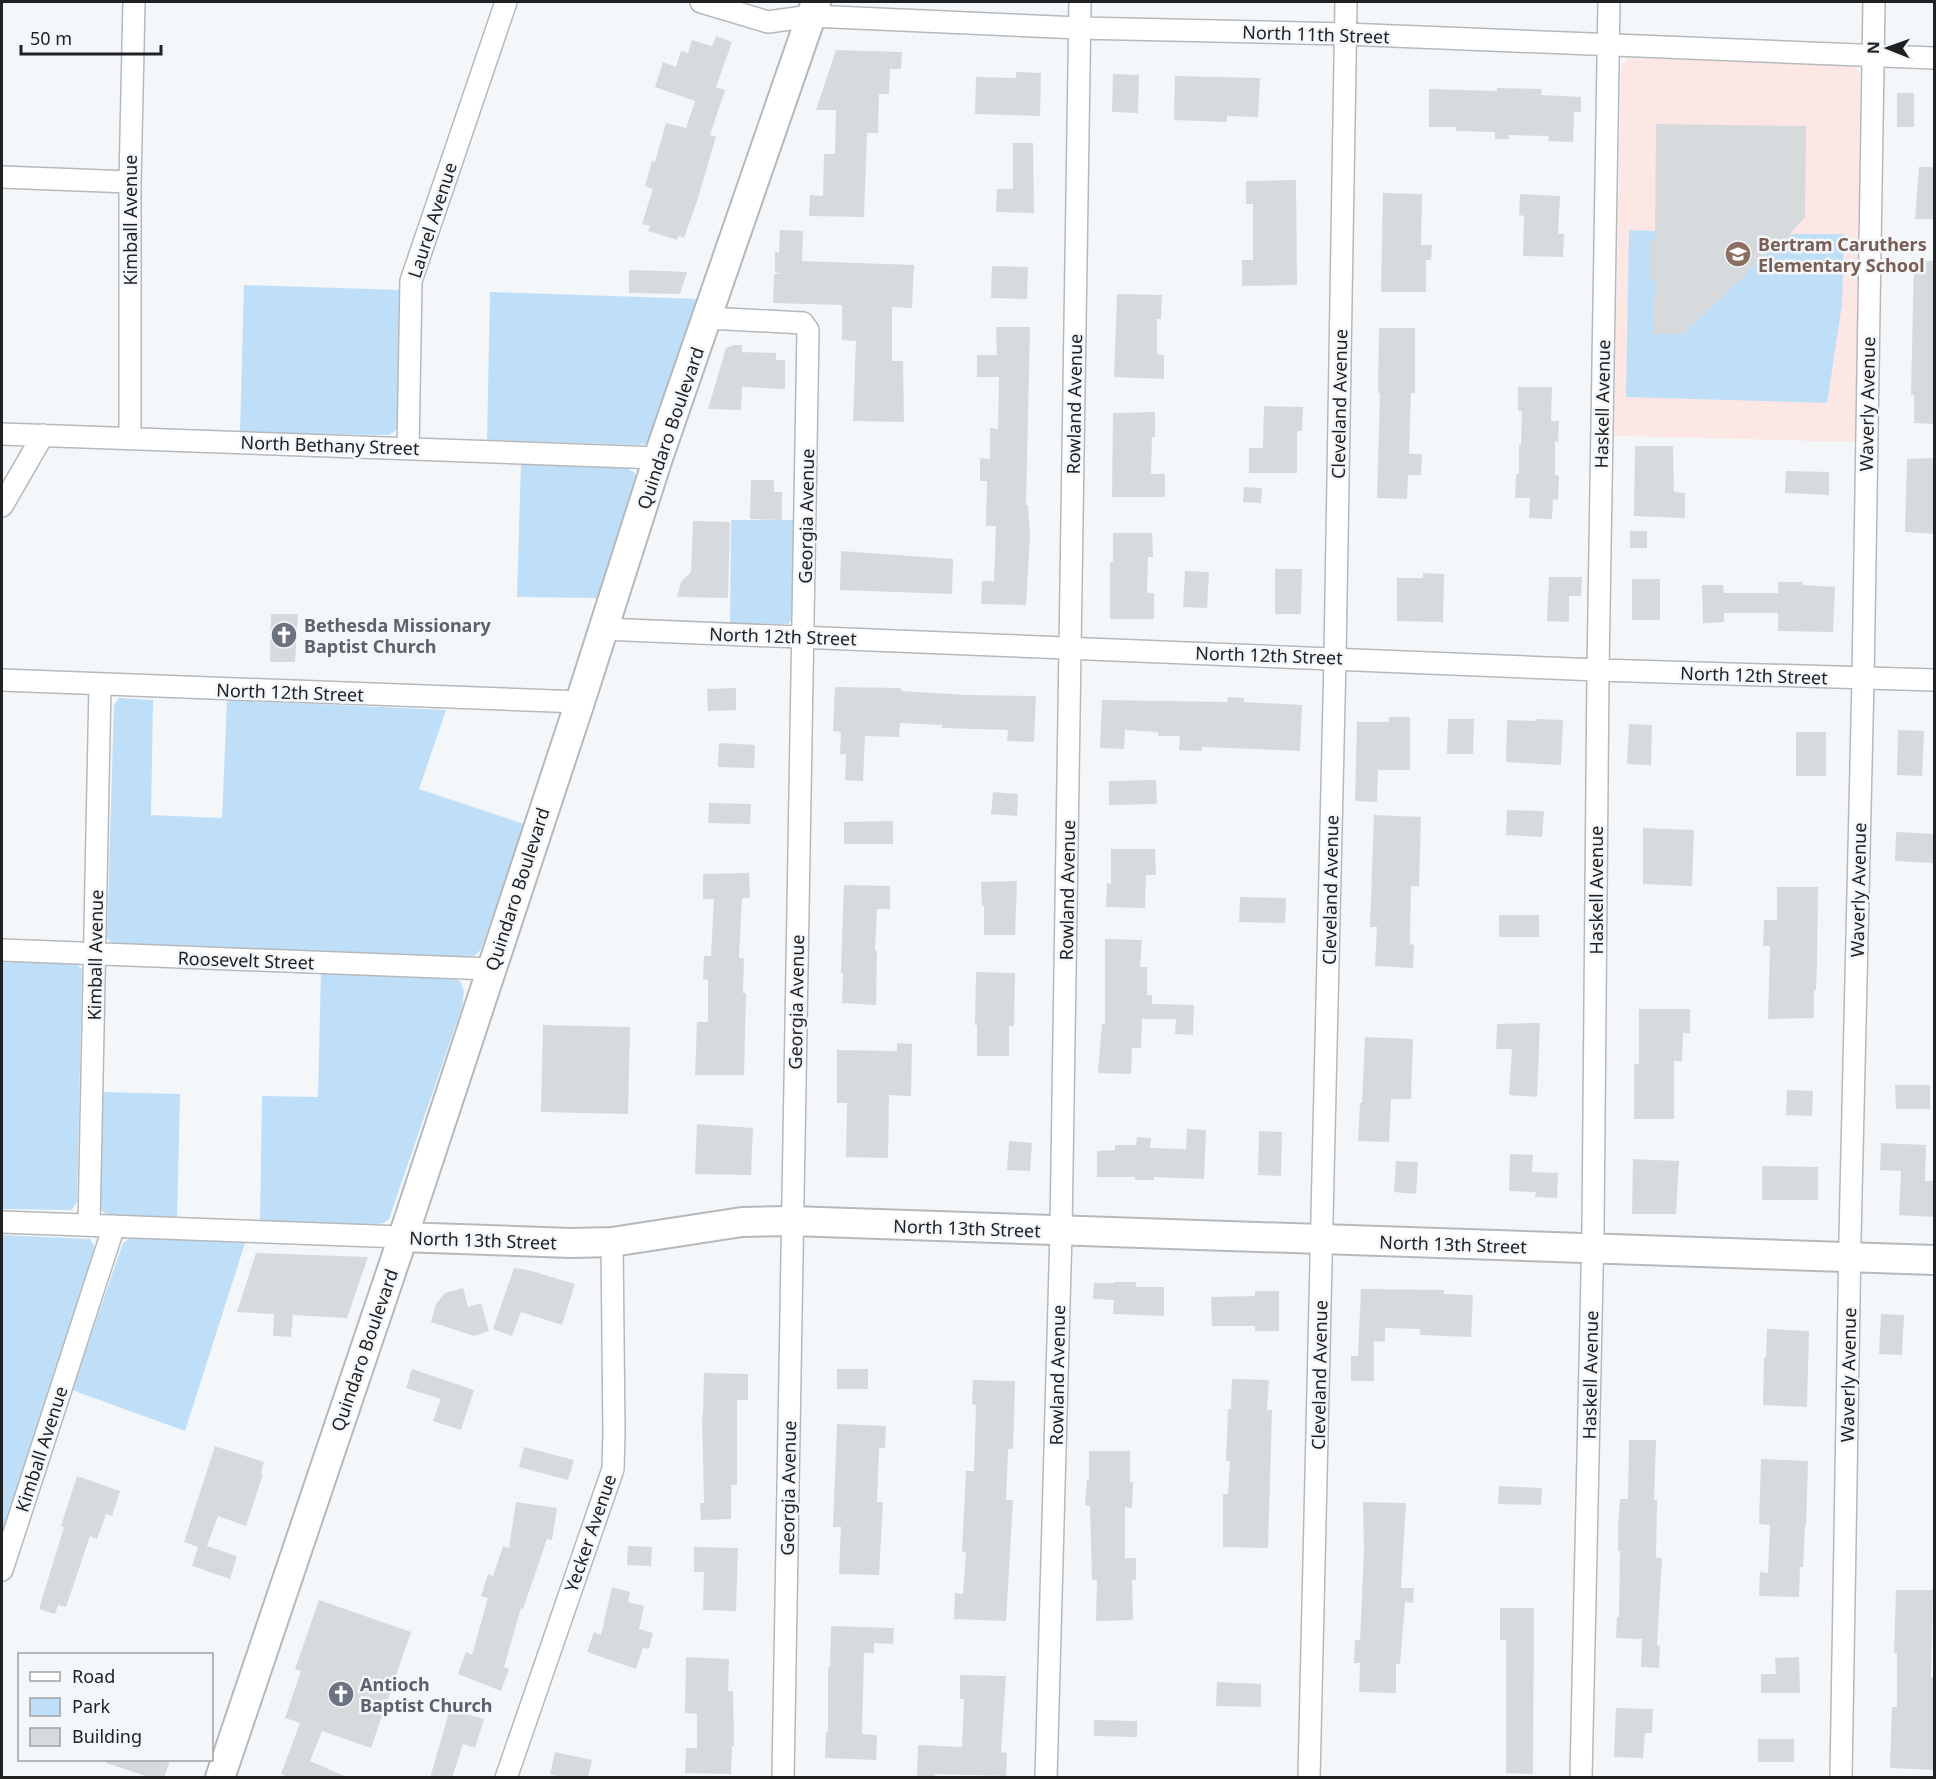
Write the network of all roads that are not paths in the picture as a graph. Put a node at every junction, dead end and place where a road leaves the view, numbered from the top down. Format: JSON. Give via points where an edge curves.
{"nodes":[{"id":1,"x":134,"y":2,"type":"edge"},
{"id":2,"x":506,"y":2,"type":"edge"},
{"id":3,"x":701,"y":2,"type":"edge"},
{"id":4,"x":1080,"y":2,"type":"edge"},
{"id":5,"x":1346,"y":2,"type":"edge"},
{"id":6,"x":1609,"y":2,"type":"edge"},
{"id":7,"x":1874,"y":2,"type":"edge"},
{"id":8,"x":814,"y":9,"type":"edge"},
{"id":9,"x":1079,"y":28,"type":"junction"},
{"id":10,"x":1345,"y":34,"type":"junction"},
{"id":11,"x":1608,"y":44,"type":"junction"},
{"id":12,"x":1873,"y":55,"type":"junction"},
{"id":13,"x":1935,"y":58,"type":"edge"},
{"id":14,"x":2,"y":177,"type":"edge"},
{"id":15,"x":130,"y":182,"type":"junction"},
{"id":16,"x":708,"y":318,"type":"junction"},
{"id":17,"x":2,"y":434,"type":"edge"},
{"id":18,"x":43,"y":435,"type":"junction"},
{"id":19,"x":130,"y":438,"type":"junction"},
{"id":20,"x":408,"y":448,"type":"junction"},
{"id":21,"x":658,"y":458,"type":"junction"},
{"id":22,"x":2,"y":506,"type":"edge"},
{"id":23,"x":603,"y":630,"type":"junction"},
{"id":24,"x":804,"y":637,"type":"junction"},
{"id":25,"x":1071,"y":648,"type":"junction"},
{"id":26,"x":1335,"y":658,"type":"junction"},
{"id":27,"x":1598,"y":670,"type":"junction"},
{"id":28,"x":1863,"y":679,"type":"junction"},
{"id":29,"x":2,"y":680,"type":"edge"},
{"id":30,"x":1935,"y":680,"type":"edge"},
{"id":31,"x":100,"y":685,"type":"junction"},
{"id":32,"x":580,"y":702,"type":"junction"},
{"id":33,"x":2,"y":950,"type":"edge"},
{"id":34,"x":94,"y":954,"type":"junction"},
{"id":35,"x":490,"y":969,"type":"junction"},
{"id":36,"x":792,"y":1221,"type":"junction"},
{"id":37,"x":2,"y":1222,"type":"edge"},
{"id":38,"x":89,"y":1225,"type":"junction"},
{"id":39,"x":114,"y":1226,"type":"junction"},
{"id":40,"x":1061,"y":1231,"type":"junction"},
{"id":41,"x":402,"y":1237,"type":"junction"},
{"id":42,"x":1322,"y":1239,"type":"junction"},
{"id":43,"x":612,"y":1242,"type":"junction"},
{"id":44,"x":1593,"y":1250,"type":"junction"},
{"id":45,"x":1850,"y":1257,"type":"junction"},
{"id":46,"x":1935,"y":1260,"type":"edge"},
{"id":47,"x":2,"y":1570,"type":"edge"},
{"id":48,"x":220,"y":1778,"type":"edge"},
{"id":49,"x":506,"y":1778,"type":"edge"},
{"id":50,"x":783,"y":1778,"type":"edge"},
{"id":51,"x":1047,"y":1778,"type":"edge"},
{"id":52,"x":1309,"y":1778,"type":"edge"},
{"id":53,"x":1581,"y":1778,"type":"edge"},
{"id":54,"x":1841,"y":1778,"type":"edge"}],
"edges":[{"from":1,"to":15,"type":"street","name":"Kimball Avenue"},
{"from":2,"to":20,"type":"street","name":"Laurel Avenue","via":[[411,281]]},
{"from":3,"to":8,"type":"street","name":"North 11th Street","via":[[768,22]]},
{"from":4,"to":9,"type":"street","name":"Rowland Avenue"},
{"from":5,"to":10,"type":"street","name":"Cleveland Avenue"},
{"from":6,"to":11,"type":"street","name":"Haskell Avenue"},
{"from":7,"to":12,"type":"street","name":"Waverly Avenue"},
{"from":8,"to":9,"type":"street","name":"North 11th Street"},
{"from":8,"to":16,"type":"main road","name":"Quindaro Boulevard"},
{"from":9,"to":10,"type":"street","name":"North 11th Street"},
{"from":9,"to":25,"type":"street","name":"Rowland Avenue"},
{"from":10,"to":11,"type":"street","name":"North 11th Street"},
{"from":10,"to":26,"type":"street","name":"Cleveland Avenue"},
{"from":11,"to":12,"type":"street","name":"North 11th Street"},
{"from":11,"to":27,"type":"street","name":"Haskell Avenue"},
{"from":12,"to":13,"type":"street","name":"North 11th Street"},
{"from":12,"to":28,"type":"street","name":"Waverly Avenue"},
{"from":14,"to":15,"type":"street"},
{"from":15,"to":19,"type":"street","name":"Kimball Avenue"},
{"from":16,"to":21,"type":"main road","name":"Quindaro Boulevard"},
{"from":16,"to":24,"type":"street","name":"Georgia Avenue","via":[[803,323],[808,330]]},
{"from":17,"to":18,"type":"street","name":"North Bethany Street"},
{"from":18,"to":19,"type":"street","name":"North Bethany Street"},
{"from":18,"to":22,"type":"street"},
{"from":19,"to":20,"type":"street","name":"North Bethany Street"},
{"from":20,"to":21,"type":"street","name":"North Bethany Street"},
{"from":21,"to":23,"type":"main road","name":"Quindaro Boulevard"},
{"from":23,"to":24,"type":"street","name":"North 12th Street"},
{"from":23,"to":32,"type":"main road","name":"Quindaro Boulevard"},
{"from":24,"to":25,"type":"street","name":"North 12th Street"},
{"from":24,"to":36,"type":"street","name":"Georgia Avenue"},
{"from":25,"to":26,"type":"street","name":"North 12th Street"},
{"from":25,"to":40,"type":"street","name":"Rowland Avenue"},
{"from":26,"to":27,"type":"street","name":"North 12th Street"},
{"from":26,"to":42,"type":"street","name":"Cleveland Avenue"},
{"from":27,"to":28,"type":"street","name":"North 12th Street"},
{"from":27,"to":44,"type":"street","name":"Haskell Avenue"},
{"from":28,"to":30,"type":"street","name":"North 12th Street"},
{"from":28,"to":45,"type":"street","name":"Waverly Avenue"},
{"from":29,"to":31,"type":"street","name":"North 12th Street"},
{"from":31,"to":32,"type":"street","name":"North 12th Street"},
{"from":31,"to":34,"type":"street","name":"Kimball Avenue"},
{"from":32,"to":35,"type":"main road","name":"Quindaro Boulevard"},
{"from":33,"to":34,"type":"street","name":"Roosevelt Street"},
{"from":34,"to":35,"type":"street","name":"Roosevelt Street"},
{"from":34,"to":38,"type":"street","name":"Kimball Avenue"},
{"from":35,"to":41,"type":"main road","name":"Quindaro Boulevard"},
{"from":36,"to":40,"type":"main road","name":"North 13th Street"},
{"from":36,"to":43,"type":"main road","name":"North 13th Street","via":[[742,1222]]},
{"from":36,"to":50,"type":"street","name":"Georgia Avenue"},
{"from":37,"to":38,"type":"street","name":"North 13th Street"},
{"from":38,"to":39,"type":"street","name":"North 13th Street"},
{"from":39,"to":41,"type":"street","name":"North 13th Street"},
{"from":39,"to":47,"type":"street","name":"Kimball Avenue"},
{"from":40,"to":42,"type":"main road","name":"North 13th Street"},
{"from":40,"to":51,"type":"street","name":"Rowland Avenue"},
{"from":41,"to":43,"type":"main road","name":"North 13th Street"},
{"from":41,"to":48,"type":"main road","name":"Quindaro Boulevard"},
{"from":42,"to":44,"type":"main road","name":"North 13th Street"},
{"from":42,"to":52,"type":"street","name":"Cleveland Avenue"},
{"from":43,"to":49,"type":"street","name":"Yecker Avenue","via":[[613,1469]]},
{"from":44,"to":45,"type":"main road","name":"North 13th Street"},
{"from":44,"to":53,"type":"street","name":"Haskell Avenue"},
{"from":45,"to":46,"type":"main road","name":"North 13th Street"},
{"from":45,"to":54,"type":"street","name":"Waverly Avenue"}]}
